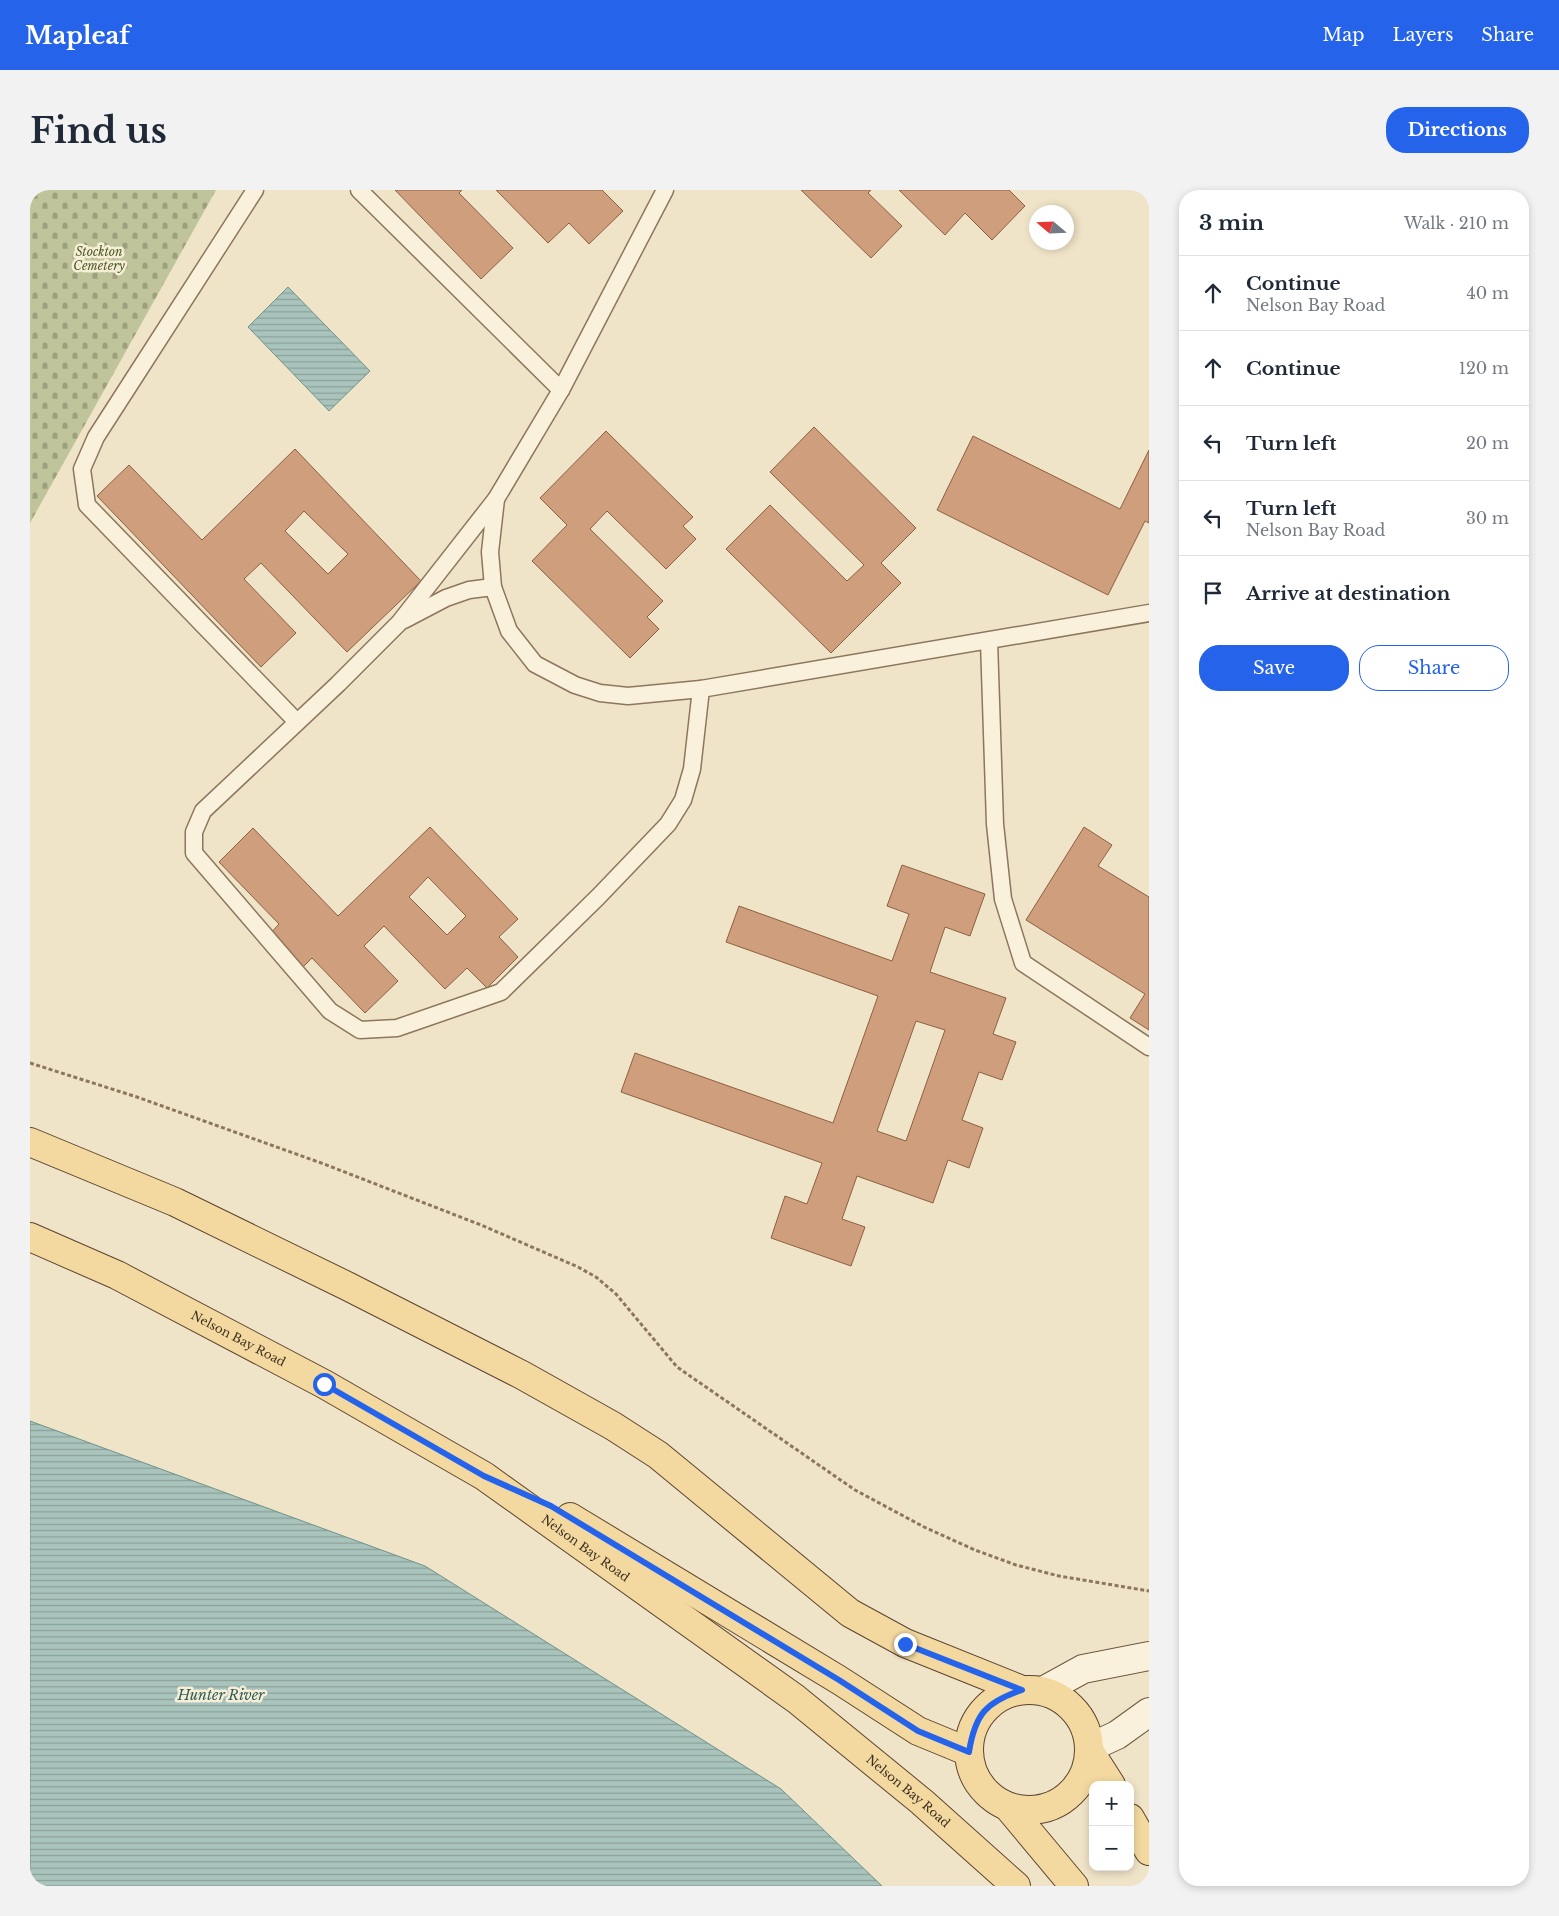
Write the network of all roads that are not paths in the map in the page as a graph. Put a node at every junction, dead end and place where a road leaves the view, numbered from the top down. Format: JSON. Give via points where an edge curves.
{"nodes":[{"id":1,"x":255,"y":190,"type":"edge"},
{"id":2,"x":359,"y":190,"type":"edge"},
{"id":3,"x":665,"y":190,"type":"edge"},
{"id":4,"x":561,"y":390,"type":"junction"},
{"id":5,"x":496,"y":499,"type":"junction"},
{"id":6,"x":493,"y":587,"type":"junction"},
{"id":7,"x":1149,"y":613,"type":"edge"},
{"id":8,"x":399,"y":623,"type":"junction"},
{"id":9,"x":989,"y":641,"type":"junction"},
{"id":10,"x":702,"y":689,"type":"junction"},
{"id":11,"x":297,"y":722,"type":"junction"},
{"id":12,"x":1149,"y":1047,"type":"edge"},
{"id":13,"x":30,"y":1142,"type":"edge"},
{"id":14,"x":30,"y":1237,"type":"edge"},
{"id":15,"x":484,"y":1476,"type":"junction"},
{"id":16,"x":1149,"y":1656,"type":"edge"},
{"id":17,"x":1032,"y":1691,"type":"junction"},
{"id":18,"x":1149,"y":1712,"type":"edge"},
{"id":19,"x":1090,"y":1750,"type":"junction"},
{"id":20,"x":969,"y":1752,"type":"junction"},
{"id":21,"x":1109,"y":1781,"type":"edge"},
{"id":22,"x":1008,"y":1807,"type":"junction"},
{"id":23,"x":1134,"y":1825,"type":"edge"},
{"id":24,"x":1149,"y":1851,"type":"edge"},
{"id":25,"x":1016,"y":1886,"type":"edge"},
{"id":26,"x":1074,"y":1886,"type":"edge"}],
"edges":[{"from":1,"to":11,"type":"lane","via":[[96,437],[82,469],[87,505]]},
{"from":2,"to":4,"type":"lane"},
{"from":3,"to":4,"type":"lane"},
{"from":4,"to":5,"type":"lane"},
{"from":5,"to":6,"type":"lane","via":[[490,552]]},
{"from":5,"to":8,"type":"lane"},
{"from":6,"to":8,"type":"lane","via":[[469,590],[446,598]]},
{"from":6,"to":10,"type":"lane","via":[[508,631],[535,664],[575,685],[600,693],[628,696]]},
{"from":7,"to":9,"type":"lane"},
{"from":8,"to":11,"type":"lane"},
{"from":9,"to":10,"type":"lane"},
{"from":9,"to":12,"type":"lane","via":[[995,824],[1003,900],[1023,963]]},
{"from":10,"to":11,"type":"lane","via":[[692,769],[683,800],[668,824],[501,992],[397,1028],[360,1030],[330,1011],[194,853],[194,832],[203,811]]},
{"from":13,"to":17,"type":"main road","via":[[175,1202],[522,1375],[658,1455],[850,1613],[905,1644]]},
{"from":14,"to":15,"type":"main road","name":"Nelson Bay Road","via":[[117,1275],[290,1366]]},
{"from":15,"to":20,"type":"main road","via":[[551,1506],[918,1731]]},
{"from":15,"to":25,"type":"main road","name":"Nelson Bay Road","via":[[796,1699],[922,1802]]},
{"from":16,"to":17,"type":"main road","via":[[1083,1670]]},
{"from":17,"to":19,"type":"main road","via":[[1061,1699],[1076,1712],[1086,1729]]},
{"from":17,"to":20,"type":"main road","via":[[1001,1697],[984,1711],[972,1730]]},
{"from":18,"to":19,"type":"main road"},
{"from":19,"to":21,"type":"main road"},
{"from":19,"to":22,"type":"main road","via":[[1082,1779],[1063,1800],[1046,1809]]},
{"from":20,"to":22,"type":"main road","via":[[980,1786]]},
{"from":22,"to":26,"type":"main road"},
{"from":23,"to":24,"type":"main road"}]}
